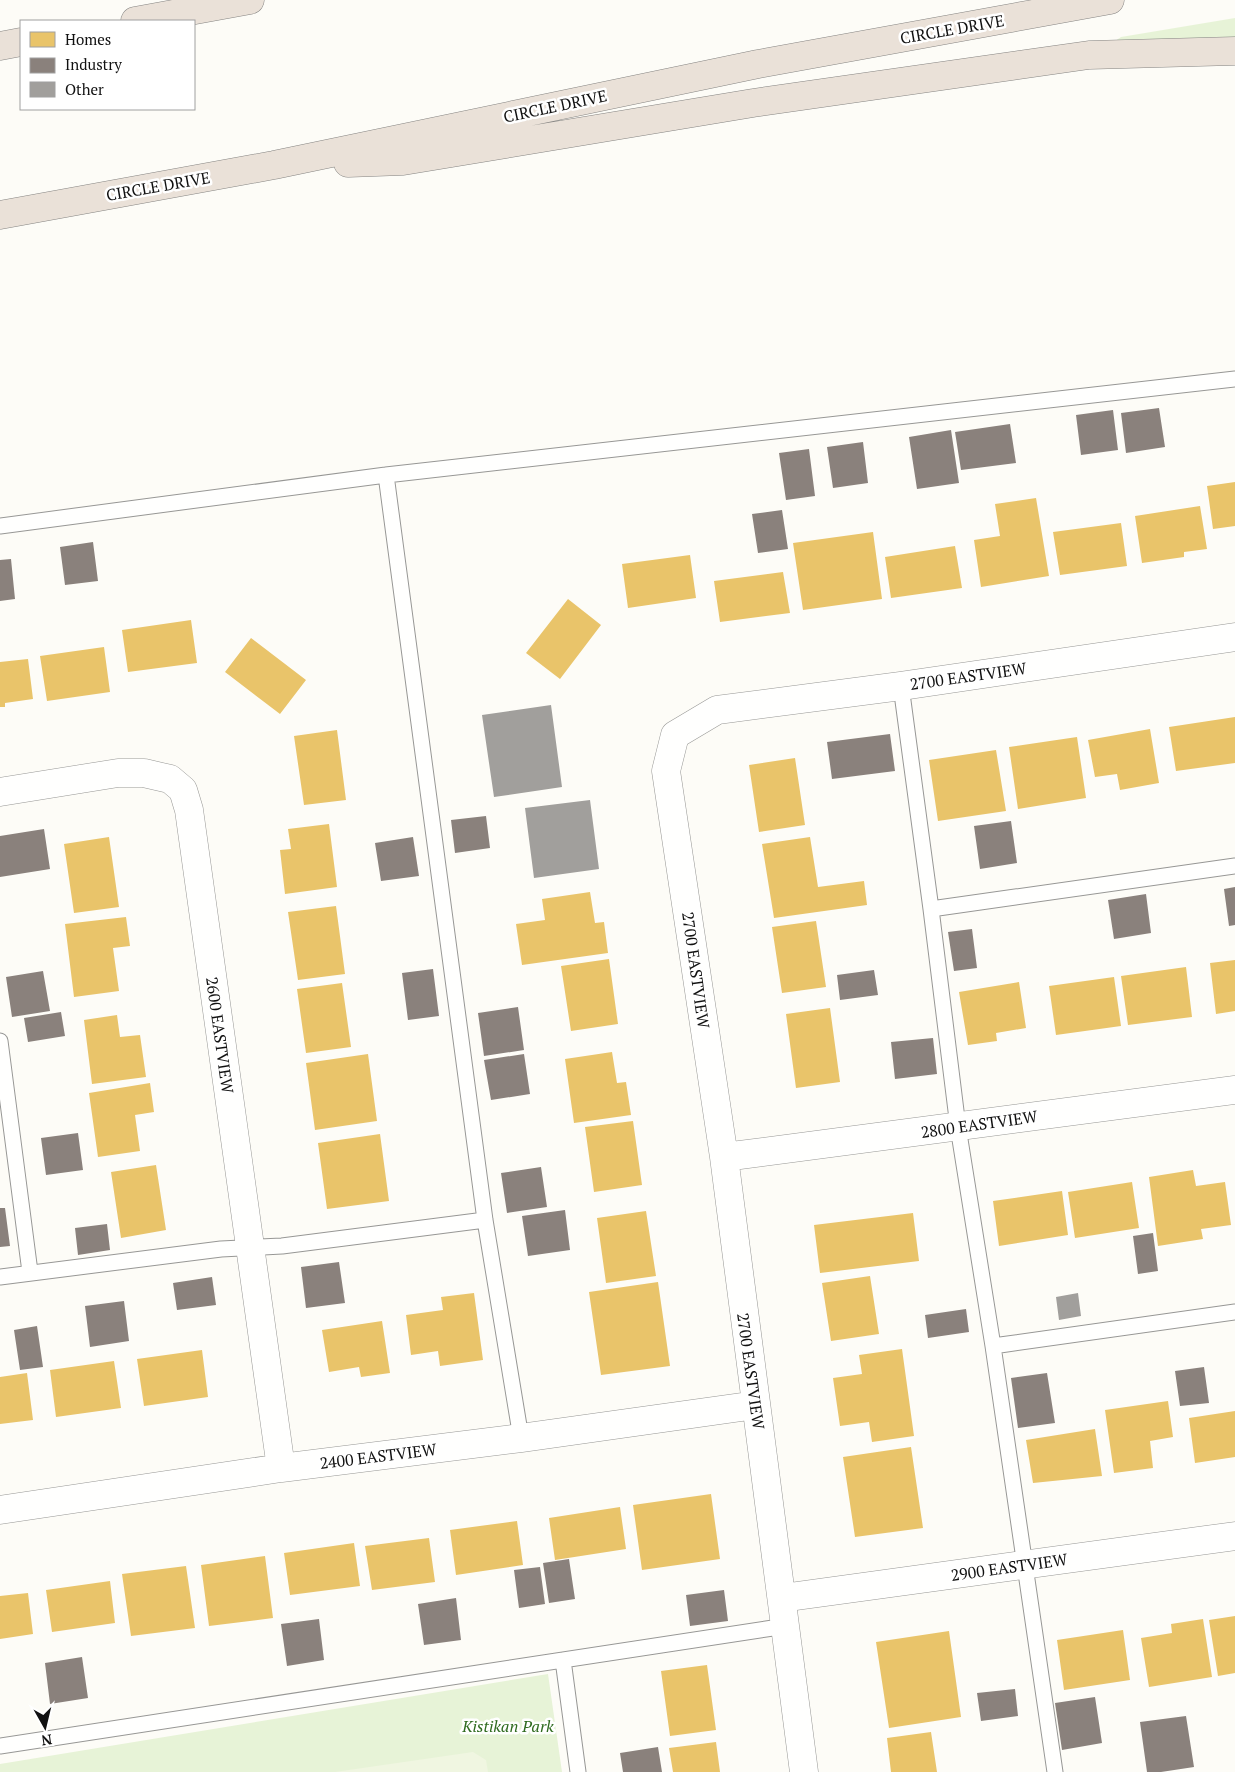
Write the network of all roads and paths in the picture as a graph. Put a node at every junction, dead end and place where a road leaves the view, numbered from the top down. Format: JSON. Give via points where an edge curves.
{"nodes":[{"id":1,"x":250,"y":0,"type":"edge"},
{"id":2,"x":1110,"y":0,"type":"edge"},
{"id":3,"x":140,"y":20,"type":"edge"},
{"id":4,"x":20,"y":42,"type":"edge"},
{"id":5,"x":0,"y":46,"type":"edge"},
{"id":6,"x":1235,"y":52,"type":"edge"},
{"id":7,"x":274,"y":165,"type":"junction"},
{"id":8,"x":0,"y":215,"type":"edge"},
{"id":9,"x":1235,"y":379,"type":"edge"},
{"id":10,"x":386,"y":475,"type":"junction"},
{"id":11,"x":0,"y":526,"type":"edge"},
{"id":12,"x":1235,"y":637,"type":"edge"},
{"id":13,"x":901,"y":686,"type":"junction"},
{"id":14,"x":0,"y":792,"type":"edge"},
{"id":15,"x":1235,"y":866,"type":"edge"},
{"id":16,"x":931,"y":909,"type":"junction"},
{"id":17,"x":0,"y":1041,"type":"edge"},
{"id":18,"x":1235,"y":1090,"type":"edge"},
{"id":19,"x":958,"y":1127,"type":"junction"},
{"id":20,"x":724,"y":1158,"type":"junction"},
{"id":21,"x":485,"y":1220,"type":"junction"},
{"id":22,"x":250,"y":1248,"type":"junction"},
{"id":23,"x":30,"y":1272,"type":"junction"},
{"id":24,"x":0,"y":1277,"type":"edge"},
{"id":25,"x":1235,"y":1312,"type":"edge"},
{"id":26,"x":993,"y":1346,"type":"junction"},
{"id":27,"x":756,"y":1405,"type":"junction"},
{"id":28,"x":521,"y":1438,"type":"junction"},
{"id":29,"x":281,"y":1468,"type":"junction"},
{"id":30,"x":0,"y":1510,"type":"edge"},
{"id":31,"x":1235,"y":1536,"type":"edge"},
{"id":32,"x":1024,"y":1565,"type":"junction"},
{"id":33,"x":782,"y":1598,"type":"junction"},
{"id":34,"x":786,"y":1626,"type":"junction"},
{"id":35,"x":563,"y":1660,"type":"junction"},
{"id":36,"x":0,"y":1746,"type":"edge"},
{"id":37,"x":578,"y":1772,"type":"edge"},
{"id":38,"x":804,"y":1772,"type":"edge"},
{"id":39,"x":1055,"y":1772,"type":"edge"}],
"edges":[{"from":1,"to":3,"type":"highway"},
{"from":2,"to":7,"type":"highway","name":"CIRCLE DRIVE","via":[[758,64]]},
{"from":4,"to":5,"type":"highway"},
{"from":6,"to":7,"type":"highway","via":[[1089,55],[753,103],[403,161]]},
{"from":7,"to":8,"type":"highway","name":"CIRCLE DRIVE"},
{"from":9,"to":10,"type":"lane"},
{"from":10,"to":11,"type":"lane"},
{"from":10,"to":21,"type":"lane"},
{"from":12,"to":13,"type":"street","name":"2700 EASTVIEW"},
{"from":13,"to":16,"type":"lane"},
{"from":13,"to":20,"type":"street","name":"2700 EASTVIEW","via":[[717,710],[675,735],[666,771]]},
{"from":14,"to":22,"type":"street","name":"2600 EASTVIEW","via":[[144,773],[170,779],[183,790],[189,810]]},
{"from":15,"to":16,"type":"lane"},
{"from":16,"to":19,"type":"lane"},
{"from":17,"to":23,"type":"lane"},
{"from":18,"to":19,"type":"street","name":"2800 EASTVIEW"},
{"from":19,"to":20,"type":"street","name":"2800 EASTVIEW"},
{"from":19,"to":26,"type":"lane"},
{"from":20,"to":27,"type":"street","name":"2700 EASTVIEW"},
{"from":21,"to":22,"type":"lane"},
{"from":21,"to":28,"type":"lane"},
{"from":22,"to":23,"type":"lane"},
{"from":22,"to":29,"type":"street","name":"2600 EASTVIEW"},
{"from":23,"to":24,"type":"lane"},
{"from":25,"to":26,"type":"lane"},
{"from":26,"to":32,"type":"lane"},
{"from":27,"to":28,"type":"street","name":"2400 EASTVIEW"},
{"from":27,"to":33,"type":"street","name":"2700 EASTVIEW"},
{"from":28,"to":29,"type":"street","name":"2400 EASTVIEW"},
{"from":29,"to":30,"type":"street","name":"2400 EASTVIEW"},
{"from":31,"to":32,"type":"street","name":"2900 EASTVIEW"},
{"from":32,"to":33,"type":"street","name":"2900 EASTVIEW"},
{"from":32,"to":39,"type":"lane"},
{"from":33,"to":34,"type":"street","name":"2700 EASTVIEW"},
{"from":34,"to":35,"type":"lane"},
{"from":34,"to":38,"type":"street","name":"2700 EASTVIEW"},
{"from":35,"to":36,"type":"lane"},
{"from":35,"to":37,"type":"lane"}]}
